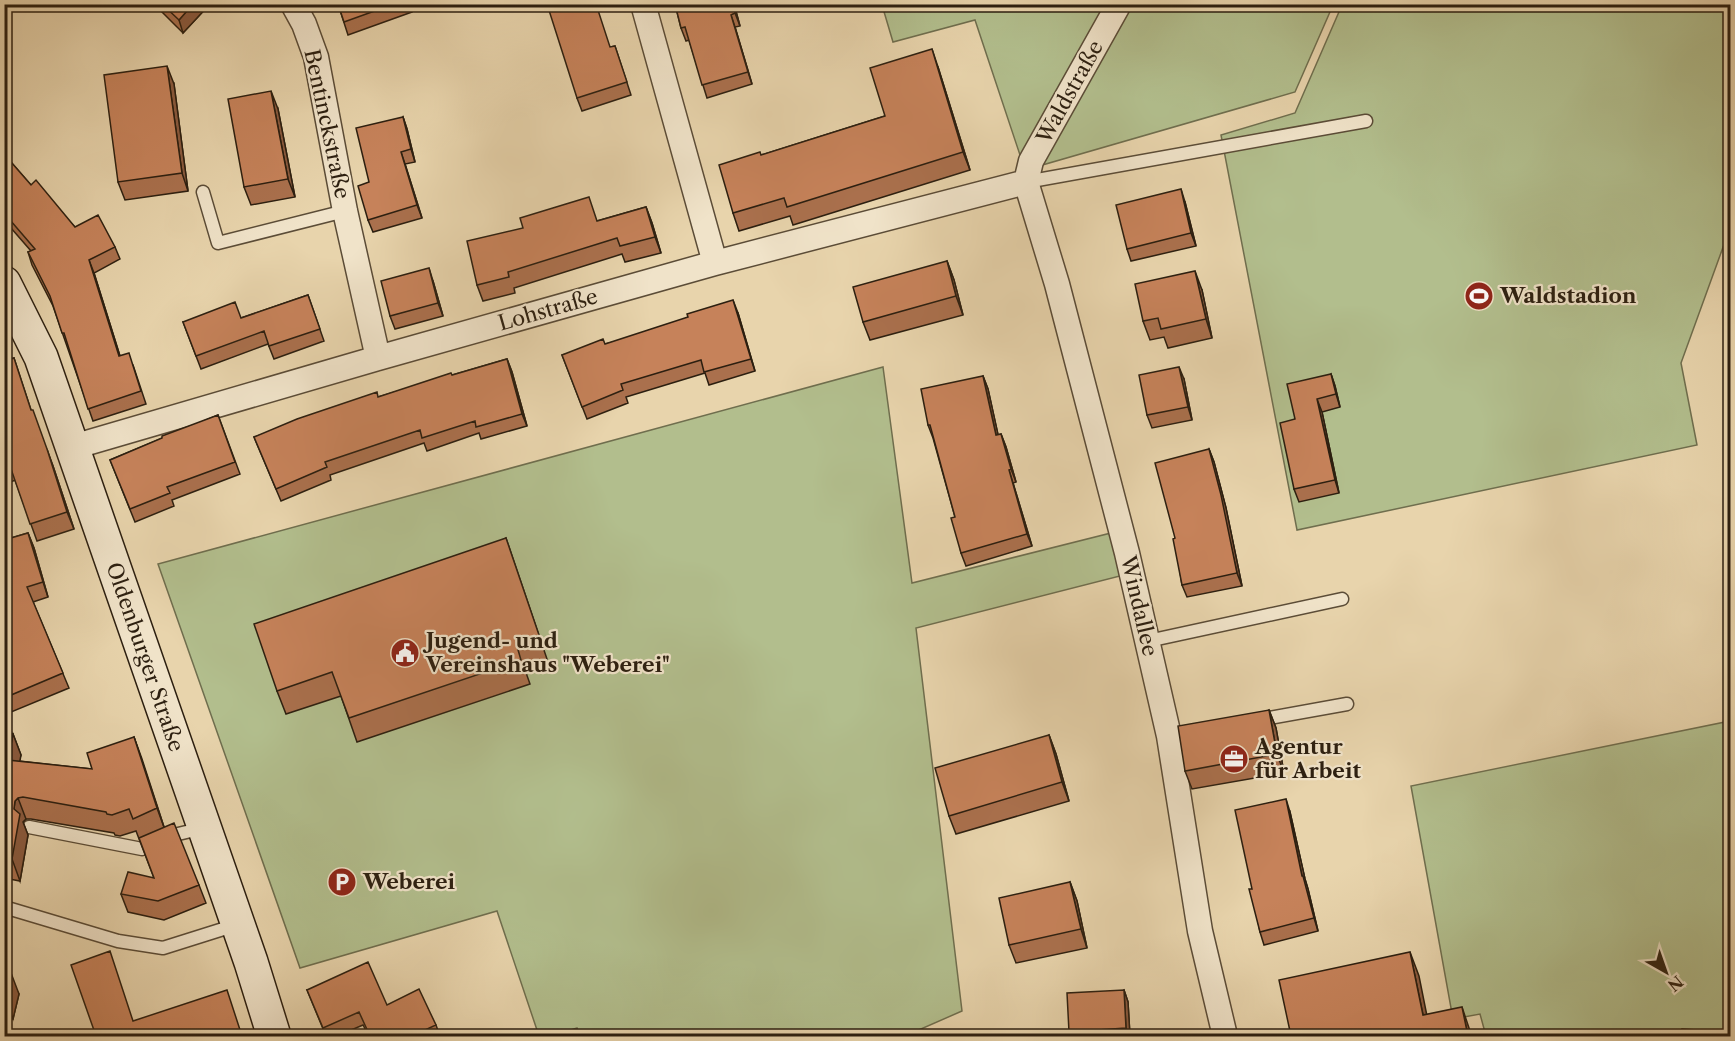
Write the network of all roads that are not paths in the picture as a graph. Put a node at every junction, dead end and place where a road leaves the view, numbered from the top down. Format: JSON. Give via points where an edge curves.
{"nodes":[{"id":1,"x":293,"y":4,"type":"edge"},
{"id":2,"x":643,"y":4,"type":"edge"},
{"id":3,"x":1119,"y":4,"type":"edge"},
{"id":4,"x":1366,"y":121,"type":"dead end"},
{"id":5,"x":1026,"y":182,"type":"junction"},
{"id":6,"x":203,"y":192,"type":"dead end"},
{"id":7,"x":345,"y":211,"type":"junction"},
{"id":8,"x":716,"y":263,"type":"junction"},
{"id":9,"x":4,"y":283,"type":"edge"},
{"id":10,"x":378,"y":358,"type":"junction"},
{"id":11,"x":73,"y":447,"type":"junction"},
{"id":12,"x":1342,"y":599,"type":"dead end"},
{"id":13,"x":1148,"y":641,"type":"junction"},
{"id":14,"x":1347,"y":704,"type":"dead end"},
{"id":15,"x":1247,"y":722,"type":"edge"},
{"id":16,"x":29,"y":827,"type":"dead end"},
{"id":17,"x":204,"y":828,"type":"junction"},
{"id":18,"x":4,"y":908,"type":"edge"},
{"id":19,"x":237,"y":925,"type":"junction"},
{"id":20,"x":274,"y":1036,"type":"edge"},
{"id":21,"x":1225,"y":1036,"type":"edge"}],
"edges":[{"from":1,"to":7,"type":"street","name":"Bentinckstraße","via":[[316,57]]},
{"from":2,"to":8,"type":"street"},
{"from":3,"to":5,"type":"street","name":"Waldstraße","via":[[1031,161]]},
{"from":4,"to":5,"type":"lane"},
{"from":5,"to":8,"type":"street","name":"Lohstraße"},
{"from":5,"to":13,"type":"street","name":"Windallee","via":[[1057,284]]},
{"from":6,"to":7,"type":"lane","name":"Bentinckstraße","via":[[218,243]]},
{"from":7,"to":10,"type":"street","name":"Bentinckstraße"},
{"from":8,"to":10,"type":"street","name":"Lohstraße"},
{"from":9,"to":11,"type":"main road","name":"Oldenburger Straße","via":[[41,357]]},
{"from":10,"to":11,"type":"street","name":"Lohstraße"},
{"from":11,"to":17,"type":"main road","name":"Oldenburger Straße"},
{"from":12,"to":13,"type":"lane"},
{"from":13,"to":21,"type":"street","name":"Windallee","via":[[1174,735],[1200,931]]},
{"from":14,"to":15,"type":"lane"},
{"from":16,"to":17,"type":"lane","via":[[142,849]]},
{"from":17,"to":19,"type":"main road","name":"Oldenburger Straße"},
{"from":18,"to":19,"type":"lane","via":[[118,940],[163,948]]},
{"from":19,"to":20,"type":"main road","name":"Oldenburger Straße"}]}
